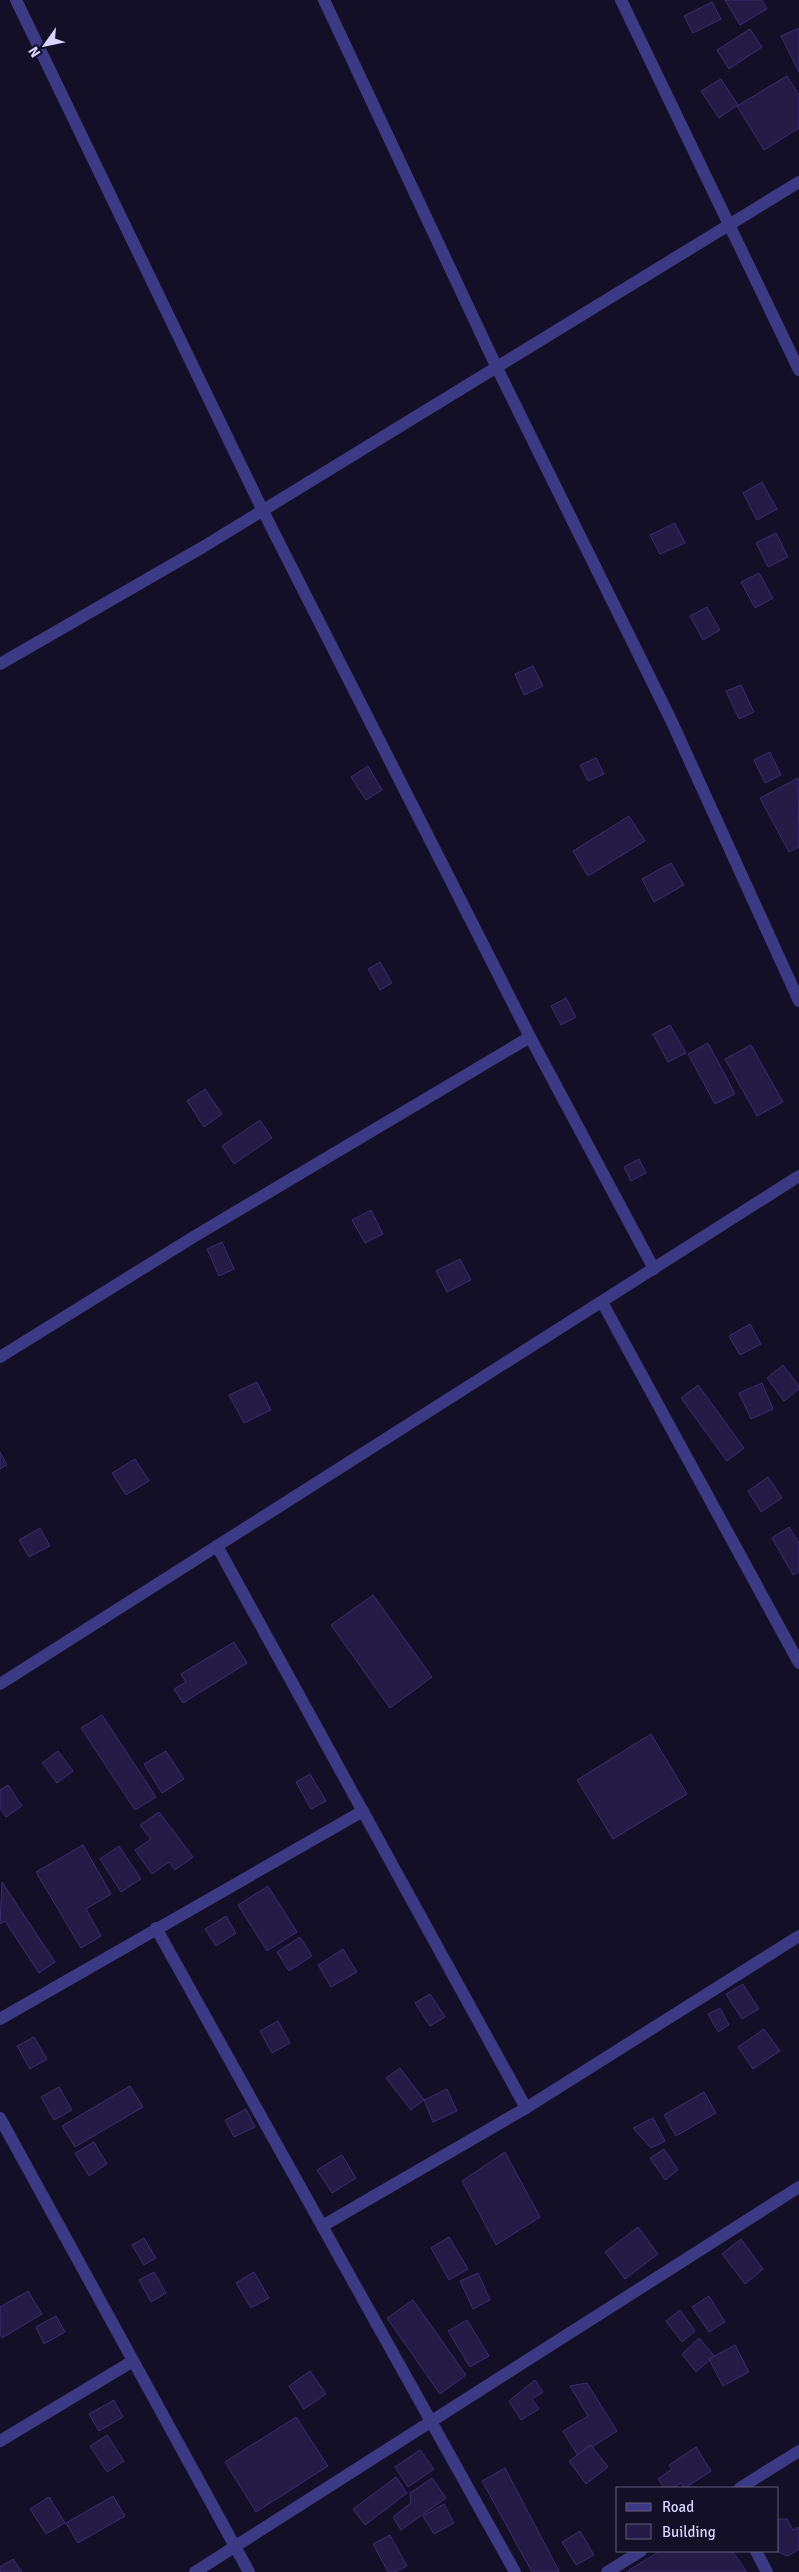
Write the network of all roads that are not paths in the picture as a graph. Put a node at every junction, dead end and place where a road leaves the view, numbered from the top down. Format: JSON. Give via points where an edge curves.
{"nodes":[{"id":1,"x":16,"y":0,"type":"edge"},
{"id":2,"x":324,"y":0,"type":"edge"},
{"id":3,"x":621,"y":0,"type":"edge"},
{"id":4,"x":799,"y":182,"type":"edge"},
{"id":5,"x":728,"y":226,"type":"junction"},
{"id":6,"x":497,"y":368,"type":"junction"},
{"id":7,"x":799,"y":370,"type":"edge"},
{"id":8,"x":263,"y":511,"type":"junction"},
{"id":9,"x":0,"y":664,"type":"edge"},
{"id":10,"x":799,"y":1001,"type":"edge"},
{"id":11,"x":530,"y":1037,"type":"junction"},
{"id":12,"x":799,"y":1176,"type":"edge"},
{"id":13,"x":654,"y":1269,"type":"junction"},
{"id":14,"x":602,"y":1302,"type":"junction"},
{"id":15,"x":0,"y":1357,"type":"edge"},
{"id":16,"x":217,"y":1546,"type":"junction"},
{"id":17,"x":799,"y":1663,"type":"edge"},
{"id":18,"x":0,"y":1684,"type":"edge"},
{"id":19,"x":362,"y":1812,"type":"junction"},
{"id":20,"x":156,"y":1928,"type":"junction"},
{"id":21,"x":799,"y":1936,"type":"edge"},
{"id":22,"x":0,"y":2019,"type":"edge"},
{"id":23,"x":526,"y":2108,"type":"junction"},
{"id":24,"x":0,"y":2118,"type":"edge"},
{"id":25,"x":799,"y":2187,"type":"edge"},
{"id":26,"x":324,"y":2225,"type":"junction"},
{"id":27,"x":133,"y":2361,"type":"junction"},
{"id":28,"x":433,"y":2421,"type":"junction"},
{"id":29,"x":0,"y":2441,"type":"edge"},
{"id":30,"x":799,"y":2451,"type":"edge"},
{"id":31,"x":742,"y":2487,"type":"edge"},
{"id":32,"x":235,"y":2547,"type":"junction"},
{"id":33,"x":639,"y":2552,"type":"edge"},
{"id":34,"x":757,"y":2552,"type":"edge"},
{"id":35,"x":195,"y":2572,"type":"edge"},
{"id":36,"x":248,"y":2572,"type":"edge"},
{"id":37,"x":515,"y":2572,"type":"edge"},
{"id":38,"x":607,"y":2572,"type":"edge"},
{"id":39,"x":768,"y":2572,"type":"edge"}],
"edges":[{"from":1,"to":8,"type":"street"},
{"from":2,"to":6,"type":"street"},
{"from":3,"to":5,"type":"street"},
{"from":4,"to":5,"type":"street"},
{"from":5,"to":6,"type":"street"},
{"from":5,"to":7,"type":"street"},
{"from":6,"to":8,"type":"street"},
{"from":6,"to":10,"type":"street","via":[[671,720]]},
{"from":8,"to":9,"type":"street"},
{"from":8,"to":11,"type":"street"},
{"from":11,"to":13,"type":"street"},
{"from":11,"to":15,"type":"street","via":[[195,1236]]},
{"from":12,"to":13,"type":"street"},
{"from":13,"to":14,"type":"street"},
{"from":14,"to":16,"type":"street"},
{"from":14,"to":17,"type":"street"},
{"from":16,"to":18,"type":"street"},
{"from":16,"to":19,"type":"street"},
{"from":19,"to":20,"type":"street"},
{"from":19,"to":23,"type":"street"},
{"from":20,"to":22,"type":"street"},
{"from":20,"to":26,"type":"street"},
{"from":21,"to":23,"type":"street"},
{"from":23,"to":26,"type":"street"},
{"from":24,"to":27,"type":"street"},
{"from":25,"to":28,"type":"street"},
{"from":26,"to":28,"type":"street"},
{"from":27,"to":29,"type":"street"},
{"from":27,"to":32,"type":"street"},
{"from":28,"to":32,"type":"street"},
{"from":28,"to":37,"type":"street"},
{"from":30,"to":31,"type":"street"},
{"from":32,"to":35,"type":"street"},
{"from":32,"to":36,"type":"street"},
{"from":33,"to":38,"type":"street"},
{"from":34,"to":39,"type":"street"}]}
